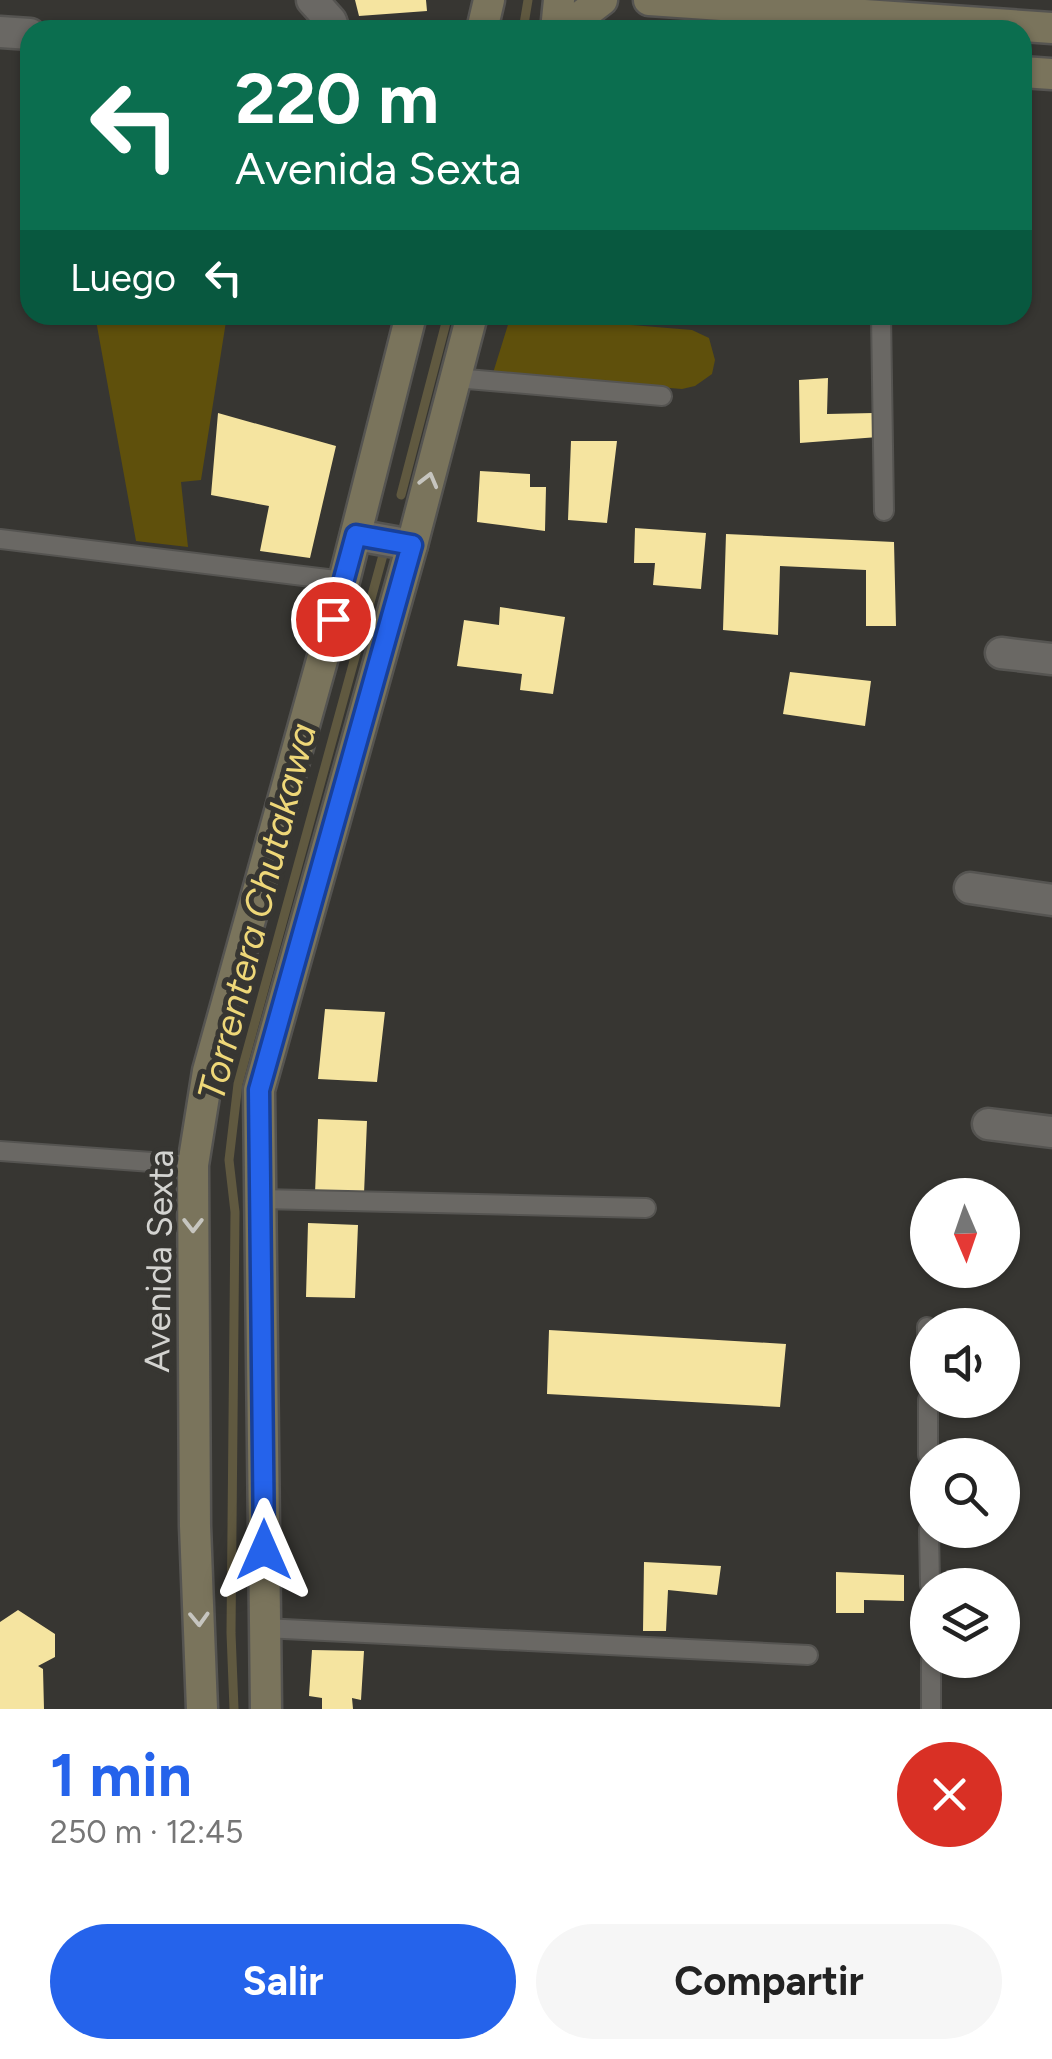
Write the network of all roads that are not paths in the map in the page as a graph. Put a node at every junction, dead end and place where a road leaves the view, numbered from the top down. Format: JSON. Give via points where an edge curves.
{"nodes":[{"id":1,"x":312,"y":0,"type":"edge"},
{"id":2,"x":602,"y":0,"type":"edge"},
{"id":3,"x":648,"y":0,"type":"edge"},
{"id":4,"x":806,"y":14,"type":"edge"},
{"id":5,"x":330,"y":20,"type":"edge"},
{"id":6,"x":574,"y":20,"type":"edge"},
{"id":7,"x":911,"y":20,"type":"edge"},
{"id":8,"x":410,"y":325,"type":"edge"},
{"id":9,"x":469,"y":325,"type":"edge"},
{"id":10,"x":880,"y":325,"type":"edge"},
{"id":11,"x":456,"y":378,"type":"junction"},
{"id":12,"x":662,"y":396,"type":"dead end"},
{"id":13,"x":884,"y":511,"type":"dead end"},
{"id":14,"x":0,"y":539,"type":"edge"},
{"id":15,"x":390,"y":541,"type":"junction"},
{"id":16,"x":344,"y":581,"type":"junction"},
{"id":17,"x":1001,"y":653,"type":"dead end"},
{"id":18,"x":1052,"y":659,"type":"edge"},
{"id":19,"x":970,"y":888,"type":"dead end"},
{"id":20,"x":1052,"y":900,"type":"edge"},
{"id":21,"x":988,"y":1124,"type":"dead end"},
{"id":22,"x":1052,"y":1132,"type":"edge"},
{"id":23,"x":0,"y":1152,"type":"edge"},
{"id":24,"x":193,"y":1164,"type":"junction"},
{"id":25,"x":261,"y":1198,"type":"junction"},
{"id":26,"x":646,"y":1208,"type":"dead end"},
{"id":27,"x":264,"y":1628,"type":"junction"},
{"id":28,"x":808,"y":1655,"type":"dead end"},
{"id":29,"x":930,"y":1678,"type":"edge"},
{"id":30,"x":202,"y":1709,"type":"edge"},
{"id":31,"x":266,"y":1709,"type":"edge"},
{"id":32,"x":931,"y":1709,"type":"edge"}],
"edges":[{"from":1,"to":5,"type":"street"},
{"from":2,"to":6,"type":"street"},
{"from":3,"to":4,"type":"street"},
{"from":4,"to":7,"type":"street"},
{"from":8,"to":15,"type":"street","name":"Avenida Sexta"},
{"from":9,"to":11,"type":"street","name":"Avenida Sexta"},
{"from":10,"to":13,"type":"lane"},
{"from":11,"to":12,"type":"lane"},
{"from":15,"to":11,"type":"street","name":"Avenida Sexta","one_way":true},
{"from":14,"to":16,"type":"lane"},
{"from":15,"to":16,"type":"street","name":"Avenida Sexta"},
{"from":15,"to":25,"type":"street","name":"Avenida Sexta","via":[[259,1090]]},
{"from":16,"to":24,"type":"street","name":"Avenida Sexta","via":[[208,1071]]},
{"from":17,"to":18,"type":"street"},
{"from":19,"to":20,"type":"street"},
{"from":21,"to":22,"type":"street"},
{"from":23,"to":24,"type":"lane"},
{"from":24,"to":30,"type":"street","name":"Avenida Sexta","one_way":true},
{"from":25,"to":26,"type":"lane"},
{"from":25,"to":27,"type":"street","name":"Avenida Sexta"},
{"from":27,"to":28,"type":"lane"},
{"from":27,"to":31,"type":"street","name":"Avenida Sexta"},
{"from":29,"to":32,"type":"lane"}]}
